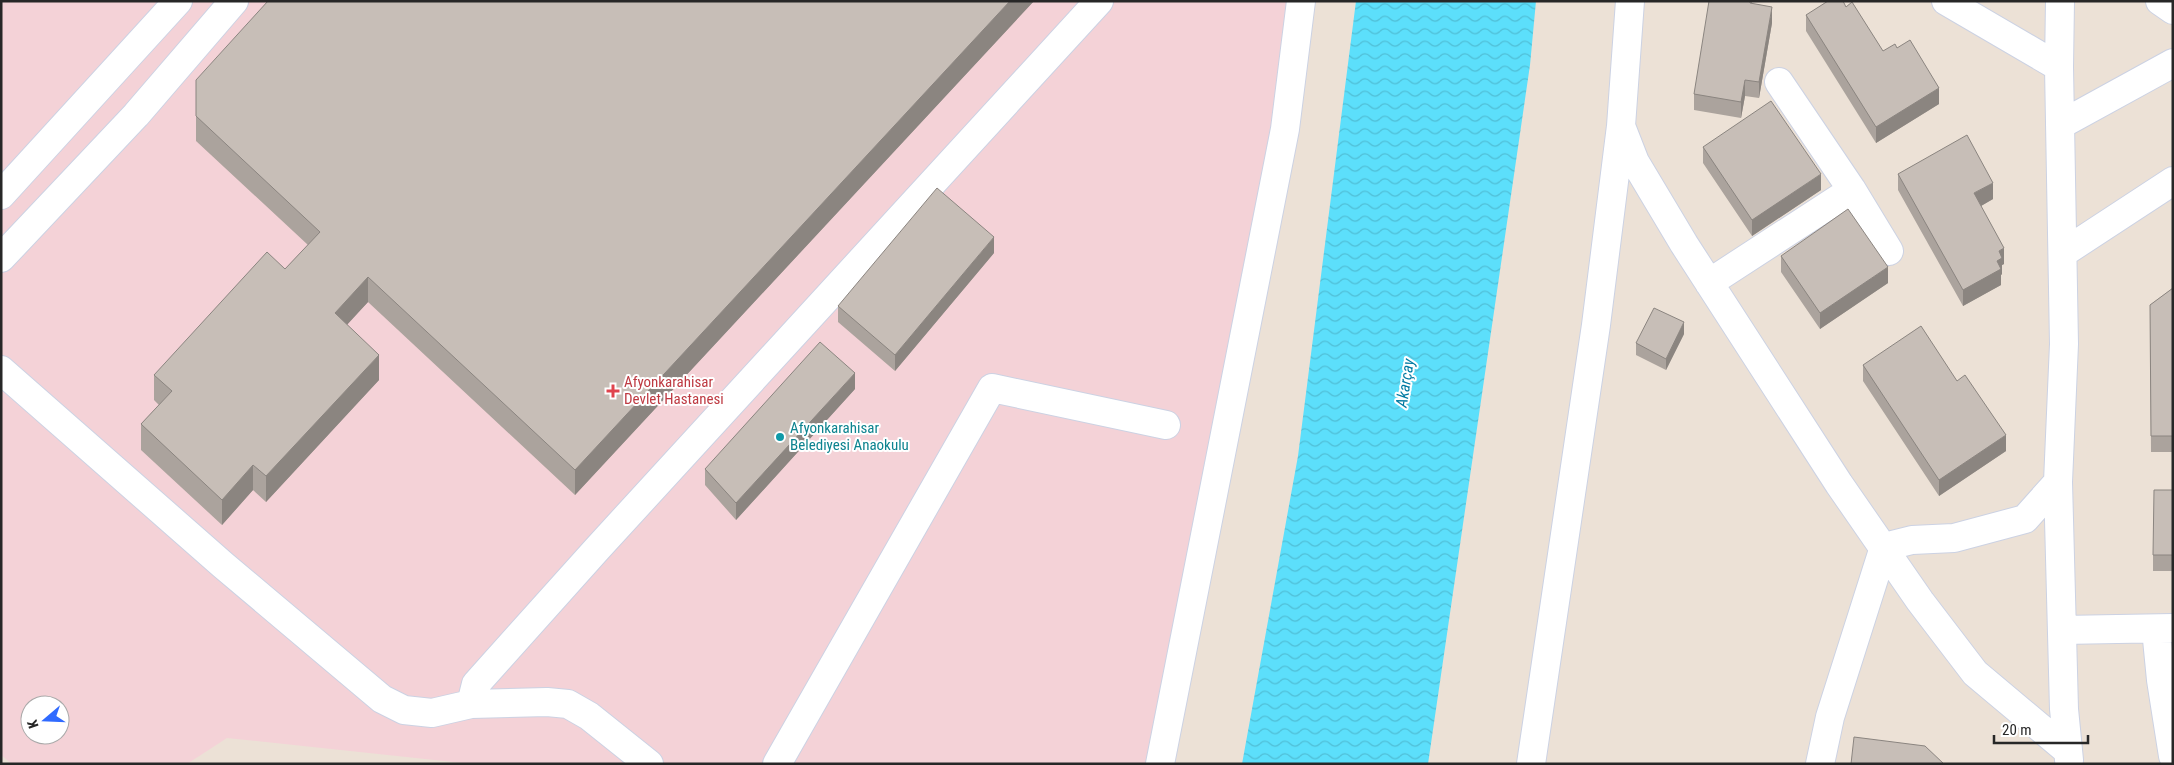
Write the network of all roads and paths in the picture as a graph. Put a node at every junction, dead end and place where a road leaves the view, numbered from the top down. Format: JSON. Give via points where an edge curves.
{"nodes":[{"id":1,"x":178,"y":1,"type":"edge"},
{"id":2,"x":234,"y":1,"type":"edge"},
{"id":3,"x":1099,"y":1,"type":"edge"},
{"id":4,"x":1301,"y":1,"type":"edge"},
{"id":5,"x":1630,"y":1,"type":"edge"},
{"id":6,"x":1946,"y":1,"type":"edge"},
{"id":7,"x":2060,"y":1,"type":"edge"},
{"id":8,"x":2160,"y":1,"type":"edge"},
{"id":9,"x":2173,"y":10,"type":"edge"},
{"id":10,"x":2173,"y":63,"type":"edge"},
{"id":11,"x":2059,"y":67,"type":"junction"},
{"id":12,"x":1779,"y":82,"type":"dead end"},
{"id":13,"x":2060,"y":125,"type":"junction"},
{"id":14,"x":1621,"y":126,"type":"junction"},
{"id":15,"x":2173,"y":181,"type":"edge"},
{"id":16,"x":1852,"y":190,"type":"junction"},
{"id":17,"x":1,"y":195,"type":"edge"},
{"id":18,"x":1889,"y":251,"type":"dead end"},
{"id":19,"x":2063,"y":253,"type":"junction"},
{"id":20,"x":1,"y":258,"type":"edge"},
{"id":21,"x":1709,"y":283,"type":"junction"},
{"id":22,"x":1,"y":370,"type":"edge"},
{"id":23,"x":1166,"y":425,"type":"dead end"},
{"id":24,"x":2058,"y":482,"type":"junction"},
{"id":25,"x":1884,"y":547,"type":"junction"},
{"id":26,"x":2165,"y":628,"type":"edge"},
{"id":27,"x":2062,"y":630,"type":"junction"},
{"id":28,"x":470,"y":704,"type":"junction"},
{"id":29,"x":2173,"y":756,"type":"edge"},
{"id":30,"x":2069,"y":757,"type":"edge"},
{"id":31,"x":649,"y":764,"type":"edge"},
{"id":32,"x":777,"y":764,"type":"edge"},
{"id":33,"x":1160,"y":764,"type":"edge"},
{"id":34,"x":1531,"y":764,"type":"edge"},
{"id":35,"x":1820,"y":764,"type":"edge"}],
"edges":[{"from":1,"to":17,"type":"street"},
{"from":2,"to":20,"type":"street","via":[[136,116]]},
{"from":3,"to":28,"type":"street","via":[[476,684]]},
{"from":4,"to":33,"type":"street","via":[[1285,129]]},
{"from":5,"to":14,"type":"street"},
{"from":6,"to":11,"type":"street"},
{"from":7,"to":11,"type":"street"},
{"from":8,"to":9,"type":"street"},
{"from":10,"to":13,"type":"street"},
{"from":11,"to":13,"type":"street"},
{"from":12,"to":16,"type":"street"},
{"from":13,"to":19,"type":"street"},
{"from":14,"to":21,"type":"street","via":[[1635,162]]},
{"from":14,"to":34,"type":"street"},
{"from":15,"to":19,"type":"street"},
{"from":16,"to":18,"type":"street"},
{"from":16,"to":21,"type":"street"},
{"from":19,"to":24,"type":"street","via":[[2064,344]]},
{"from":21,"to":25,"type":"street","via":[[1839,484]]},
{"from":22,"to":28,"type":"street","via":[[382,700],[404,710],[432,713]]},
{"from":23,"to":32,"type":"street","via":[[992,388]]},
{"from":24,"to":25,"type":"street","via":[[2025,519],[1954,538],[1912,540]]},
{"from":24,"to":27,"type":"street"},
{"from":25,"to":30,"type":"street","via":[[1975,673]]},
{"from":25,"to":35,"type":"street","via":[[1830,717]]},
{"from":26,"to":27,"type":"street"},
{"from":26,"to":29,"type":"street","via":[[2161,680]]},
{"from":27,"to":30,"type":"street"},
{"from":28,"to":31,"type":"street","via":[[568,704],[589,716]]}]}
